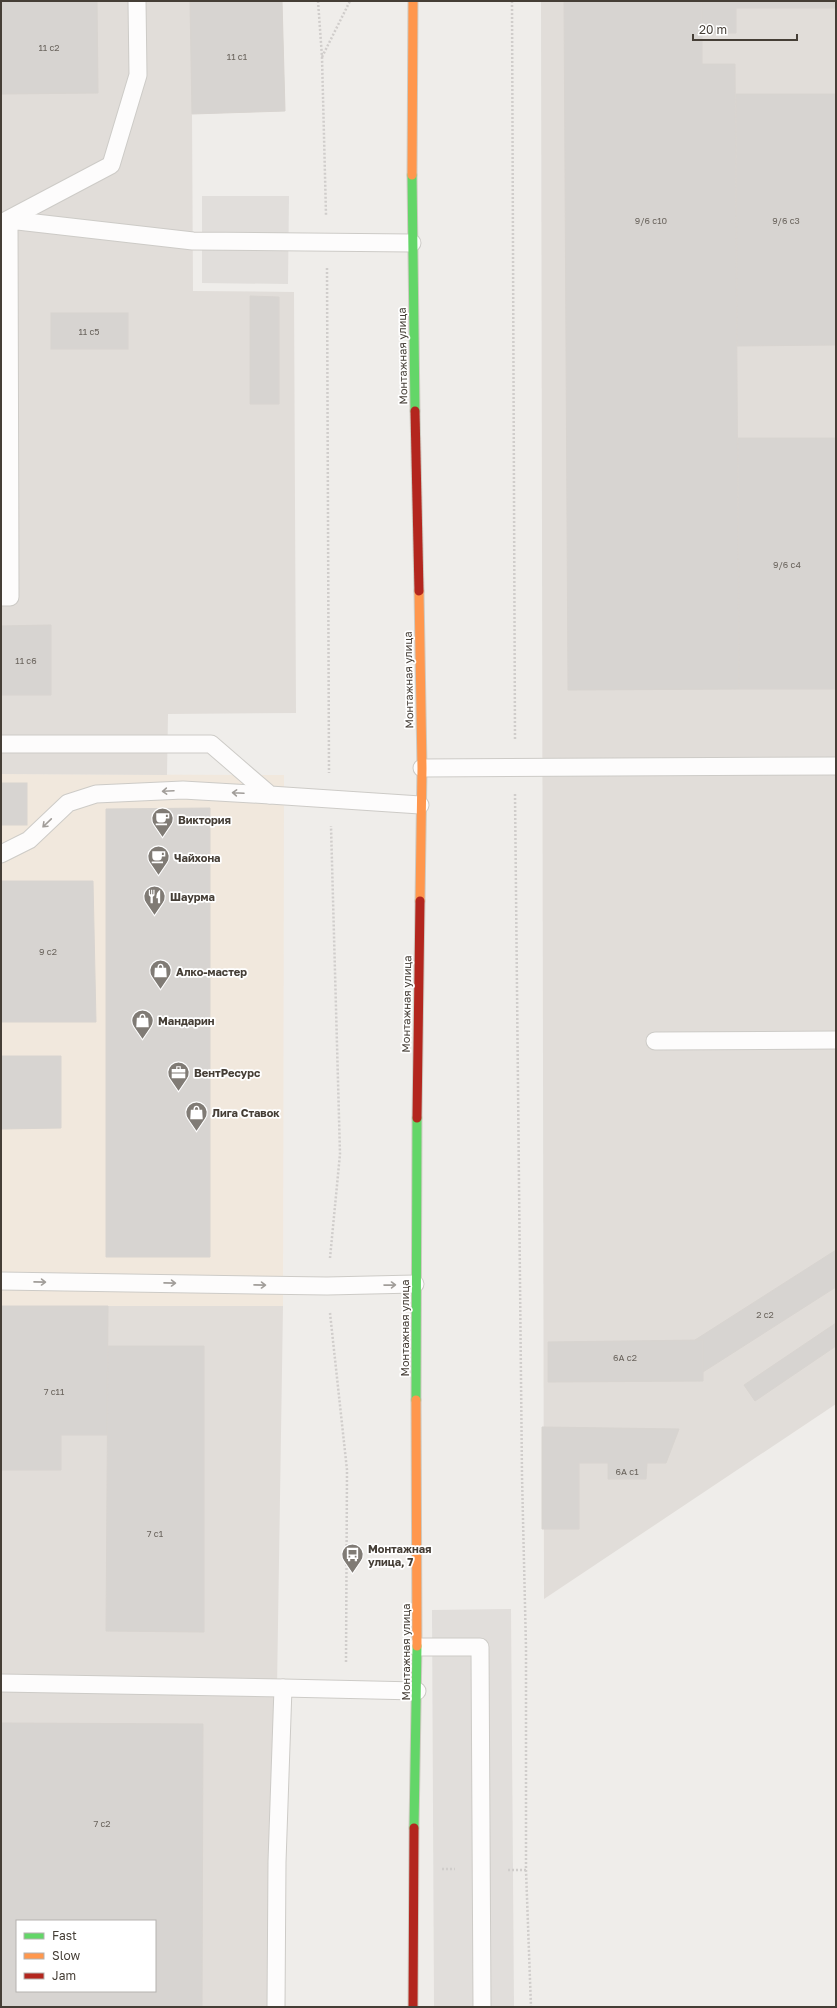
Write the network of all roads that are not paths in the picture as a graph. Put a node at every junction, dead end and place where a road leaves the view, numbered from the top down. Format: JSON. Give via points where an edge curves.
{"nodes":[{"id":1,"x":137,"y":1,"type":"edge"},
{"id":2,"x":412,"y":1,"type":"edge"},
{"id":3,"x":5,"y":220,"type":"edge"},
{"id":4,"x":412,"y":243,"type":"junction"},
{"id":5,"x":1,"y":597,"type":"edge"},
{"id":6,"x":1,"y":744,"type":"edge"},
{"id":7,"x":836,"y":766,"type":"edge"},
{"id":8,"x":422,"y":768,"type":"junction"},
{"id":9,"x":270,"y":794,"type":"junction"},
{"id":10,"x":420,"y":805,"type":"junction"},
{"id":11,"x":1,"y":854,"type":"edge"},
{"id":12,"x":836,"y":1040,"type":"edge"},
{"id":13,"x":655,"y":1041,"type":"dead end"},
{"id":14,"x":1,"y":1281,"type":"edge"},
{"id":15,"x":415,"y":1284,"type":"junction"},
{"id":16,"x":417,"y":1648,"type":"junction"},
{"id":17,"x":1,"y":1683,"type":"edge"},
{"id":18,"x":283,"y":1688,"type":"junction"},
{"id":19,"x":417,"y":1691,"type":"junction"},
{"id":20,"x":276,"y":2007,"type":"edge"},
{"id":21,"x":413,"y":2007,"type":"edge"},
{"id":22,"x":482,"y":2007,"type":"edge"}],
"edges":[{"from":1,"to":3,"type":"lane","via":[[138,74],[111,165]]},
{"from":2,"to":4,"type":"street","name":"Монтажная улица"},
{"from":3,"to":4,"type":"lane","via":[[193,241]]},
{"from":3,"to":5,"type":"lane","via":[[10,597]]},
{"from":4,"to":8,"type":"street","name":"Монтажная улица"},
{"from":6,"to":9,"type":"lane","via":[[211,744]]},
{"from":7,"to":8,"type":"lane"},
{"from":8,"to":10,"type":"street","name":"Монтажная улица"},
{"from":9,"to":10,"type":"lane"},
{"from":9,"to":11,"type":"lane","one_way":true,"via":[[183,790],[96,794],[68,803],[29,840]]},
{"from":10,"to":15,"type":"street","name":"Монтажная улица"},
{"from":12,"to":13,"type":"lane"},
{"from":14,"to":15,"type":"lane","one_way":true,"via":[[328,1286]]},
{"from":15,"to":16,"type":"street","name":"Монтажная улица"},
{"from":16,"to":19,"type":"street","name":"Монтажная улица"},
{"from":16,"to":22,"type":"lane","via":[[480,1647]]},
{"from":17,"to":18,"type":"lane"},
{"from":18,"to":19,"type":"lane"},
{"from":18,"to":20,"type":"lane","via":[[277,1862]]},
{"from":19,"to":21,"type":"street","name":"Монтажная улица"}]}
